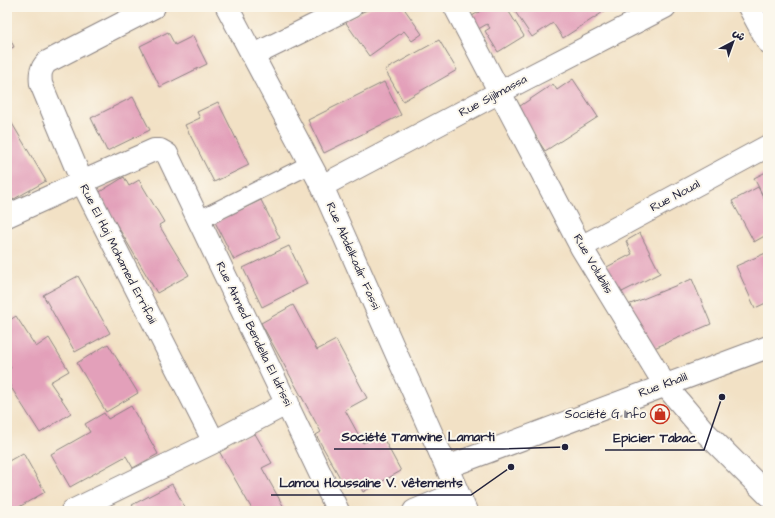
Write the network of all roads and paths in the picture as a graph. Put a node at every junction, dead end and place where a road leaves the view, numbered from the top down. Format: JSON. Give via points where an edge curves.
{"nodes":[{"id":1,"x":154,"y":7,"type":"edge"},
{"id":2,"x":227,"y":7,"type":"edge"},
{"id":3,"x":351,"y":7,"type":"edge"},
{"id":4,"x":455,"y":7,"type":"edge"},
{"id":5,"x":665,"y":7,"type":"edge"},
{"id":6,"x":749,"y":7,"type":"edge"},
{"id":7,"x":768,"y":42,"type":"edge"},
{"id":8,"x":251,"y":54,"type":"junction"},
{"id":9,"x":500,"y":92,"type":"junction"},
{"id":10,"x":768,"y":146,"type":"edge"},
{"id":11,"x":311,"y":164,"type":"junction"},
{"id":12,"x":82,"y":182,"type":"junction"},
{"id":13,"x":322,"y":186,"type":"junction"},
{"id":14,"x":7,"y":216,"type":"edge"},
{"id":15,"x":199,"y":220,"type":"junction"},
{"id":16,"x":581,"y":247,"type":"junction"},
{"id":17,"x":768,"y":347,"type":"edge"},
{"id":18,"x":664,"y":385,"type":"junction"},
{"id":19,"x":288,"y":403,"type":"junction"},
{"id":20,"x":214,"y":442,"type":"junction"},
{"id":21,"x":447,"y":467,"type":"junction"},
{"id":22,"x":768,"y":496,"type":"edge"},
{"id":23,"x":462,"y":502,"type":"edge"},
{"id":24,"x":72,"y":511,"type":"edge"},
{"id":25,"x":338,"y":511,"type":"edge"},
{"id":26,"x":414,"y":511,"type":"edge"}],
"edges":[{"from":1,"to":12,"type":"street","name":"Rue El Haj Mohamed Errifaii","via":[[47,62],[42,67],[41,84]]},
{"from":2,"to":8,"type":"street","name":"Rue Abdelkadir Fassi"},
{"from":3,"to":8,"type":"street","via":[[260,52]]},
{"from":4,"to":9,"type":"street","name":"Rue Volubilis"},
{"from":5,"to":9,"type":"street","name":"Rue Sijilmassa"},
{"from":6,"to":7,"type":"street"},
{"from":8,"to":11,"type":"street","name":"Rue Abdelkadir Fassi"},
{"from":9,"to":13,"type":"street","name":"Rue Sijilmassa"},
{"from":9,"to":16,"type":"street","name":"Rue Volubilis"},
{"from":10,"to":16,"type":"street","name":"Rue Noual"},
{"from":11,"to":13,"type":"street","name":"Rue Abdelkadir Fassi"},
{"from":11,"to":15,"type":"street"},
{"from":12,"to":14,"type":"street"},
{"from":12,"to":15,"type":"street","name":"Rue Ahmed Bendella El Idrissi","via":[[154,150],[160,150],[170,157]]},
{"from":12,"to":20,"type":"street","name":"Rue El Haj Mohamed Errifaii"},
{"from":13,"to":21,"type":"street","name":"Rue Abdelkadir Fassi"},
{"from":15,"to":19,"type":"street","name":"Rue Ahmed Bendella El Idrissi"},
{"from":16,"to":18,"type":"street","name":"Rue Volubilis"},
{"from":17,"to":18,"type":"street","name":"Rue Khalil"},
{"from":18,"to":21,"type":"street","name":"Rue Khalil"},
{"from":18,"to":22,"type":"street","name":"Rue Volubilis","via":[[704,431]]},
{"from":19,"to":20,"type":"street"},
{"from":19,"to":25,"type":"street","name":"Rue Ahmed Bendella El Idrissi"},
{"from":20,"to":24,"type":"street"},
{"from":21,"to":23,"type":"street","name":"Rue Abdelkadir Fassi"},
{"from":23,"to":26,"type":"street"}]}
